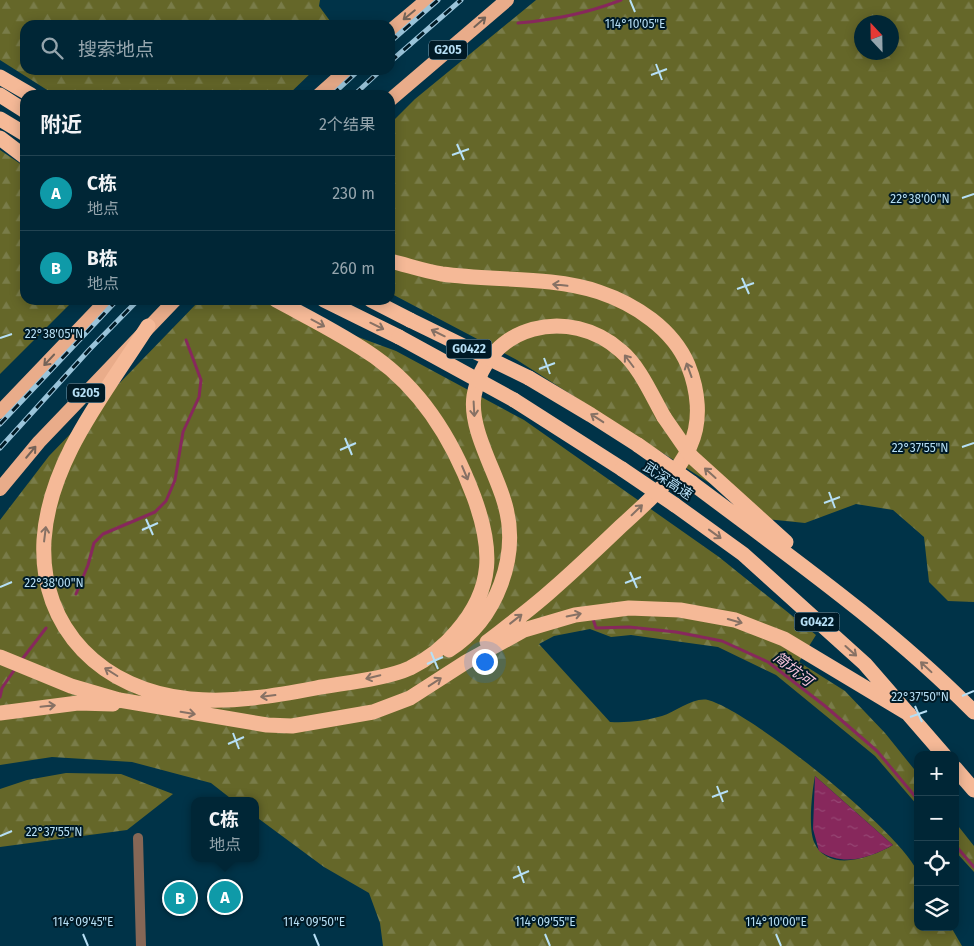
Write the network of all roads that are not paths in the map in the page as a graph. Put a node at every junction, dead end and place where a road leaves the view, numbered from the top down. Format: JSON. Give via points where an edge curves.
{"nodes":[{"id":1,"x":427,"y":0,"type":"edge"},
{"id":2,"x":507,"y":0,"type":"edge"},
{"id":3,"x":395,"y":27,"type":"edge"},
{"id":4,"x":341,"y":75,"type":"edge"},
{"id":5,"x":0,"y":76,"type":"edge"},
{"id":6,"x":23,"y":90,"type":"edge"},
{"id":7,"x":325,"y":90,"type":"edge"},
{"id":8,"x":0,"y":95,"type":"edge"},
{"id":9,"x":395,"y":96,"type":"edge"},
{"id":10,"x":20,"y":108,"type":"edge"},
{"id":11,"x":0,"y":119,"type":"edge"},
{"id":12,"x":20,"y":131,"type":"edge"},
{"id":13,"x":0,"y":138,"type":"edge"},
{"id":14,"x":20,"y":153,"type":"edge"},
{"id":15,"x":395,"y":262,"type":"edge"},
{"id":16,"x":103,"y":305,"type":"edge"},
{"id":17,"x":171,"y":305,"type":"edge"},
{"id":18,"x":285,"y":305,"type":"edge"},
{"id":19,"x":334,"y":305,"type":"edge"},
{"id":20,"x":381,"y":305,"type":"edge"},
{"id":21,"x":148,"y":326,"type":"junction"},
{"id":22,"x":1,"y":411,"type":"edge"},
{"id":23,"x":0,"y":489,"type":"edge"},
{"id":24,"x":821,"y":580,"type":"junction"},
{"id":25,"x":0,"y":647,"type":"edge"},
{"id":26,"x":0,"y":657,"type":"edge"},
{"id":27,"x":466,"y":662,"type":"junction"},
{"id":28,"x":407,"y":669,"type":"junction"},
{"id":29,"x":58,"y":675,"type":"junction"},
{"id":30,"x":187,"y":699,"type":"junction"},
{"id":31,"x":152,"y":707,"type":"junction"},
{"id":32,"x":0,"y":712,"type":"edge"},
{"id":33,"x":974,"y":712,"type":"edge"},
{"id":34,"x":909,"y":714,"type":"junction"},
{"id":35,"x":941,"y":751,"type":"edge"},
{"id":36,"x":959,"y":773,"type":"edge"},
{"id":37,"x":974,"y":790,"type":"edge"},
{"id":38,"x":138,"y":838,"type":"dead end"},
{"id":39,"x":141,"y":946,"type":"edge"}],
"edges":[{"from":1,"to":3,"type":"highway","one_way":true},
{"from":9,"to":2,"type":"highway","number":"G205","one_way":true},
{"from":4,"to":7,"type":"highway"},
{"from":5,"to":6,"type":"highway"},
{"from":8,"to":10,"type":"highway"},
{"from":11,"to":12,"type":"highway"},
{"from":13,"to":14,"type":"highway"},
{"from":27,"to":15,"type":"highway","one_way":true,"via":[[552,590],[679,467],[691,444],[695,427],[696,391],[684,355],[673,340],[658,325],[627,304],[599,292],[572,286],[442,274]]},
{"from":16,"to":22,"type":"highway","one_way":true},
{"from":17,"to":21,"type":"highway","number":"G205"},
{"from":18,"to":28,"type":"highway","one_way":true,"via":[[377,358],[415,393],[443,429],[465,472],[482,520],[488,555],[484,588],[472,614],[447,643]]},
{"from":19,"to":34,"type":"highway","name":"武深高速","number":"G0422","one_way":true,"bridge":true,"via":[[514,400],[675,505],[750,561],[864,664]]},
{"from":24,"to":20,"type":"highway","name":"武深高速","number":"G0422","one_way":true,"bridge":true,"via":[[692,483],[592,414],[528,378]]},
{"from":23,"to":21,"type":"highway","number":"G205","one_way":true,"via":[[39,442]]},
{"from":30,"to":21,"type":"highway","one_way":true,"via":[[136,686],[90,658],[70,638],[56,615],[45,565],[44,540],[49,509],[61,472],[76,440]]},
{"from":24,"to":28,"type":"highway","one_way":true,"bridge":true,"via":[[788,545],[691,456],[622,352],[602,336],[575,328],[551,325],[529,328],[505,342],[481,375],[474,397],[475,418],[504,501],[509,525],[506,572],[497,594],[466,637],[439,655]]},
{"from":33,"to":24,"type":"highway","name":"武深高速","number":"G0422","one_way":true,"via":[[918,659]]},
{"from":25,"to":29,"type":"highway"},
{"from":26,"to":29,"type":"highway"},
{"from":31,"to":27,"type":"highway","one_way":true,"via":[[267,726],[292,726],[373,712],[410,698]]},
{"from":27,"to":34,"type":"highway","one_way":true,"via":[[524,630],[575,615],[629,608],[680,610],[735,620],[784,639]]},
{"from":28,"to":30,"type":"highway","one_way":true,"via":[[269,697]]},
{"from":29,"to":30,"type":"highway","via":[[130,694]]},
{"from":29,"to":31,"type":"highway","via":[[119,700]]},
{"from":32,"to":31,"type":"highway","one_way":true,"via":[[78,703]]},
{"from":34,"to":35,"type":"highway","name":"武深高速","number":"G0422"},
{"from":36,"to":37,"type":"highway"},
{"from":38,"to":39,"type":"street"}]}
